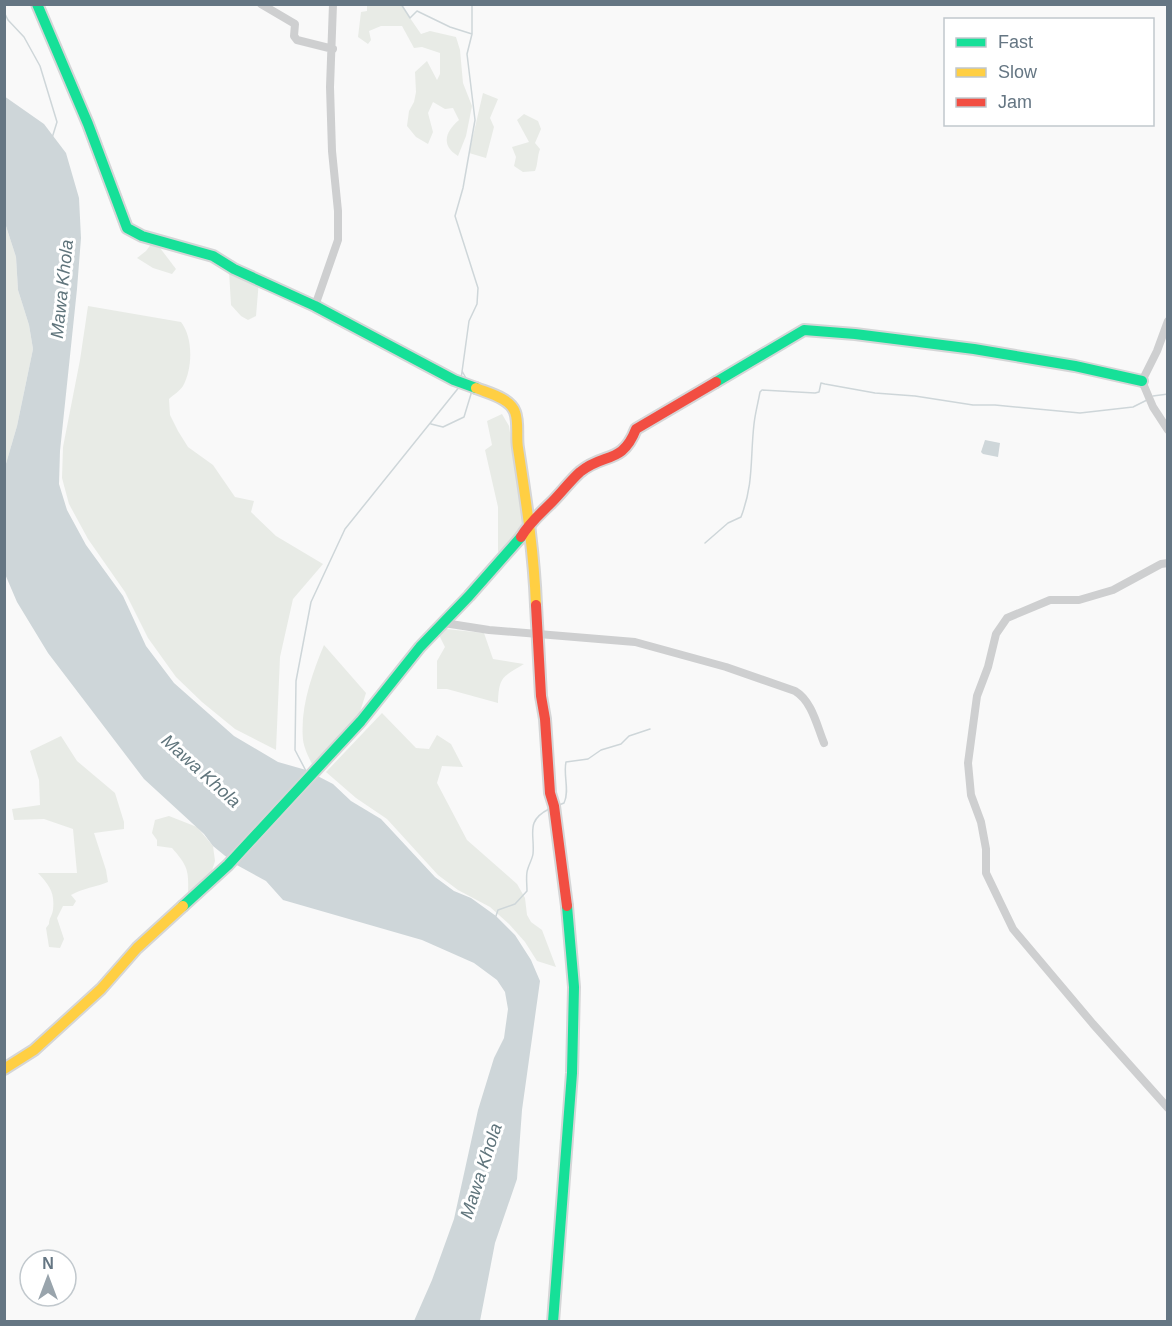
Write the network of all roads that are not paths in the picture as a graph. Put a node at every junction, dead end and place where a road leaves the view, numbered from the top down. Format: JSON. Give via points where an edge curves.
{"nodes":[{"id":1,"x":37,"y":4,"type":"edge"},
{"id":2,"x":261,"y":4,"type":"edge"},
{"id":3,"x":333,"y":4,"type":"edge"},
{"id":4,"x":333,"y":49,"type":"junction"},
{"id":5,"x":315,"y":306,"type":"junction"},
{"id":6,"x":1167,"y":321,"type":"edge"},
{"id":7,"x":1142,"y":381,"type":"junction"},
{"id":8,"x":1167,"y":430,"type":"edge"},
{"id":9,"x":529,"y":523,"type":"junction"},
{"id":10,"x":1167,"y":562,"type":"edge"},
{"id":11,"x":444,"y":623,"type":"junction"},
{"id":12,"x":537,"y":634,"type":"junction"},
{"id":13,"x":824,"y":743,"type":"dead end"},
{"id":14,"x":4,"y":1069,"type":"edge"},
{"id":15,"x":1167,"y":1108,"type":"edge"},
{"id":16,"x":552,"y":1322,"type":"edge"}],
"edges":[{"from":1,"to":5,"type":"street","via":[[127,228],[213,256]]},
{"from":2,"to":4,"type":"street","via":[[295,24],[297,40]]},
{"from":3,"to":4,"type":"street"},
{"from":4,"to":5,"type":"street","via":[[330,87],[338,240]]},
{"from":5,"to":9,"type":"street","via":[[454,380],[510,405]]},
{"from":6,"to":7,"type":"street"},
{"from":7,"to":8,"type":"street"},
{"from":7,"to":9,"type":"street","via":[[974,349],[804,330],[636,429],[620,454],[580,472]]},
{"from":9,"to":11,"type":"street"},
{"from":9,"to":12,"type":"street"},
{"from":10,"to":15,"type":"street","via":[[1113,590],[1078,600],[1050,600],[1007,618],[996,634],[977,696],[968,763],[971,795],[986,849],[986,873],[1013,929]]},
{"from":11,"to":12,"type":"street"},
{"from":11,"to":14,"type":"street","via":[[361,721],[228,865],[137,948],[101,989],[34,1050]]},
{"from":12,"to":13,"type":"street","via":[[635,642],[795,691],[803,696]]},
{"from":12,"to":16,"type":"street","via":[[550,793],[566,888],[574,987],[572,1072]]}]}
